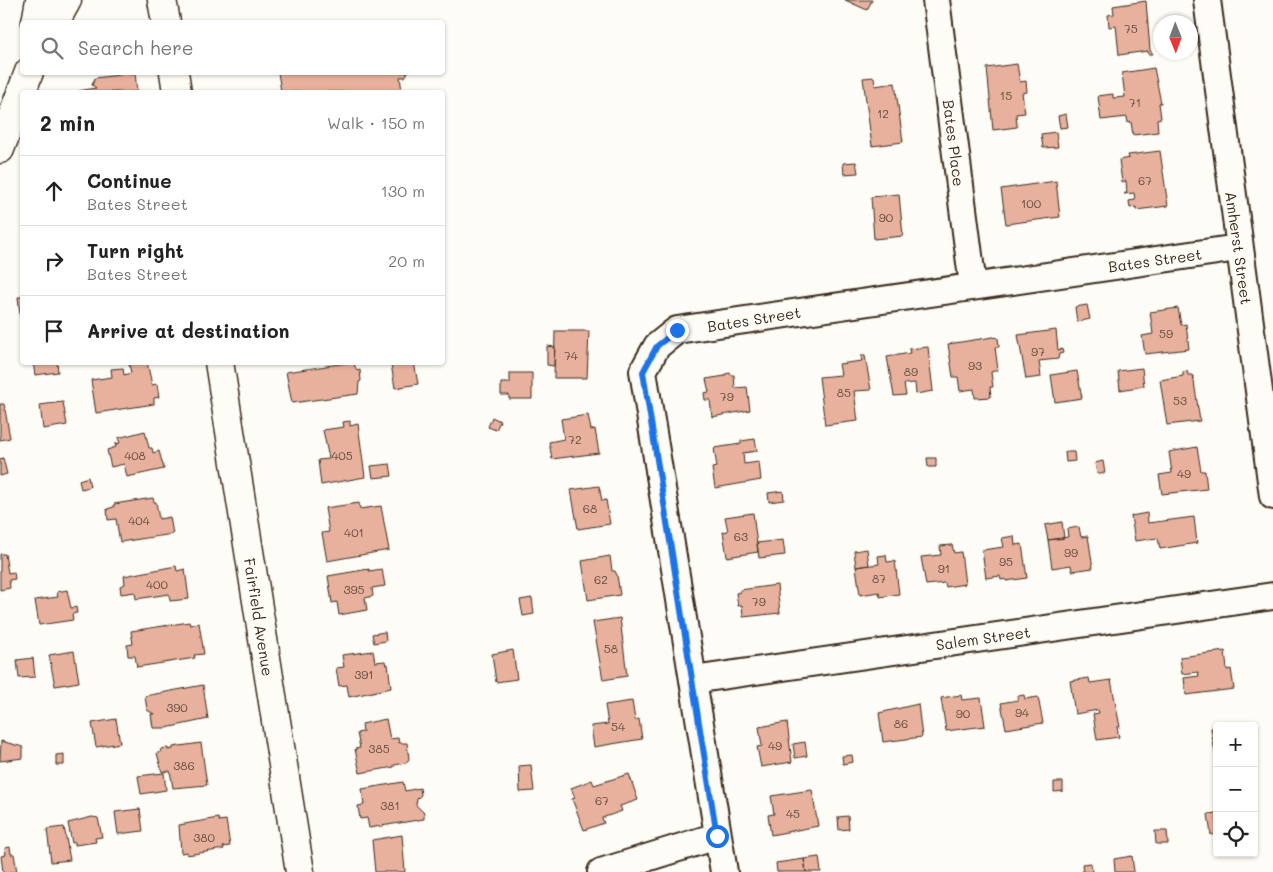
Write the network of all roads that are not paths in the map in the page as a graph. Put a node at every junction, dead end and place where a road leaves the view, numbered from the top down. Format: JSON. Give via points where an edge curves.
{"nodes":[{"id":1,"x":40,"y":0,"type":"edge"},
{"id":2,"x":66,"y":0,"type":"edge"},
{"id":3,"x":162,"y":0,"type":"edge"},
{"id":4,"x":936,"y":0,"type":"edge"},
{"id":5,"x":1207,"y":0,"type":"edge"},
{"id":6,"x":36,"y":20,"type":"edge"},
{"id":7,"x":56,"y":20,"type":"edge"},
{"id":8,"x":166,"y":20,"type":"edge"},
{"id":9,"x":27,"y":75,"type":"edge"},
{"id":10,"x":174,"y":75,"type":"edge"},
{"id":11,"x":22,"y":90,"type":"edge"},
{"id":12,"x":177,"y":90,"type":"edge"},
{"id":13,"x":20,"y":94,"type":"edge"},
{"id":14,"x":0,"y":149,"type":"edge"},
{"id":15,"x":1238,"y":248,"type":"junction"},
{"id":16,"x":973,"y":286,"type":"junction"},
{"id":17,"x":219,"y":365,"type":"edge"},
{"id":18,"x":1273,"y":496,"type":"edge"},
{"id":19,"x":1273,"y":596,"type":"edge"},
{"id":20,"x":693,"y":680,"type":"junction"},
{"id":21,"x":717,"y":836,"type":"junction"},
{"id":22,"x":300,"y":872,"type":"edge"},
{"id":23,"x":601,"y":872,"type":"edge"},
{"id":24,"x":724,"y":872,"type":"edge"}],
"edges":[{"from":1,"to":6,"type":"main road"},
{"from":2,"to":7,"type":"main road"},
{"from":3,"to":8,"type":"main road"},
{"from":4,"to":16,"type":"street","name":"Bates Place"},
{"from":5,"to":15,"type":"street","name":"Amherst Street"},
{"from":9,"to":11,"type":"main road"},
{"from":10,"to":12,"type":"main road"},
{"from":13,"to":14,"type":"main road"},
{"from":15,"to":16,"type":"street","name":"Bates Street"},
{"from":15,"to":18,"type":"street","name":"Amherst Street"},
{"from":16,"to":20,"type":"street","name":"Bates Street","via":[[677,330],[657,346],[643,372]]},
{"from":17,"to":22,"type":"main road","name":"Fairfield Avenue"},
{"from":19,"to":20,"type":"street","name":"Salem Street"},
{"from":20,"to":21,"type":"street","name":"Bates Street"},
{"from":21,"to":23,"type":"street"},
{"from":21,"to":24,"type":"street","name":"Bates Street"}]}
